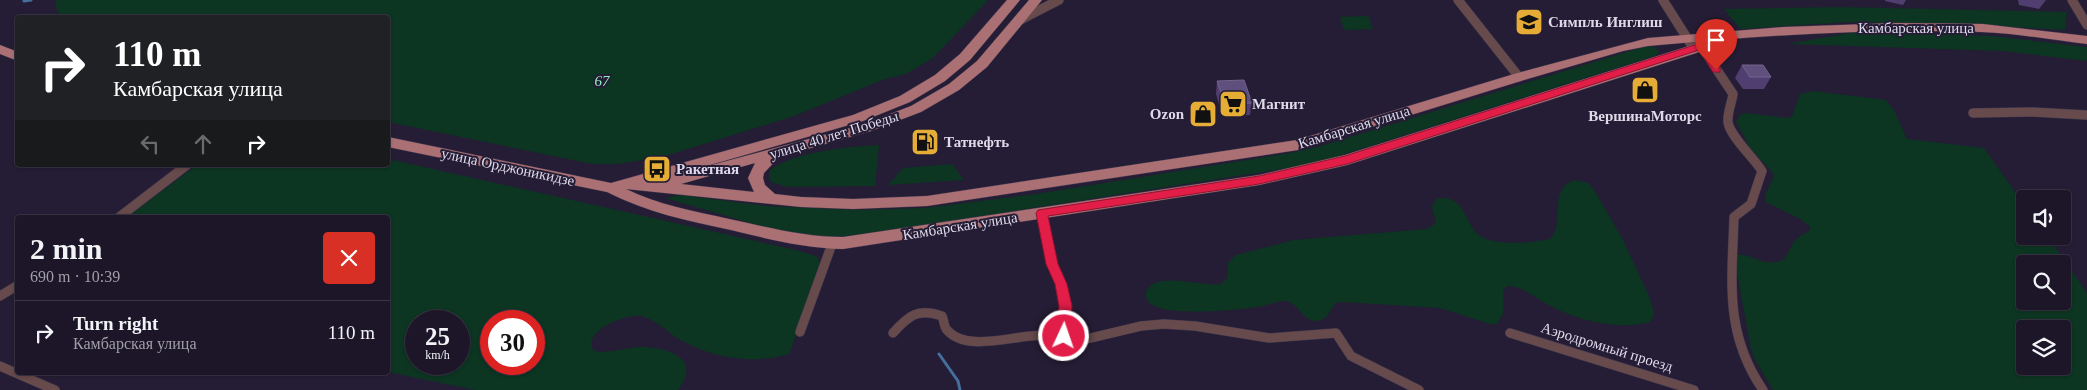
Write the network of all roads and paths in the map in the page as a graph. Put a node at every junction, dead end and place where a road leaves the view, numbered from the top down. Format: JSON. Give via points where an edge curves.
{"nodes":[{"id":1,"x":1014,"y":0,"type":"edge"},
{"id":2,"x":1036,"y":0,"type":"edge"},
{"id":3,"x":1059,"y":0,"type":"edge"},
{"id":4,"x":1458,"y":0,"type":"edge"},
{"id":5,"x":1663,"y":0,"type":"edge"},
{"id":6,"x":2072,"y":0,"type":"edge"},
{"id":7,"x":1020,"y":20,"type":"junction"},
{"id":8,"x":2087,"y":26,"type":"edge"},
{"id":9,"x":2087,"y":40,"type":"edge"},
{"id":10,"x":1648,"y":42,"type":"junction"},
{"id":11,"x":1694,"y":44,"type":"junction"},
{"id":12,"x":0,"y":48,"type":"edge"},
{"id":13,"x":15,"y":56,"type":"edge"},
{"id":14,"x":1661,"y":59,"type":"junction"},
{"id":15,"x":1519,"y":77,"type":"junction"},
{"id":16,"x":1973,"y":113,"type":"dead end"},
{"id":17,"x":2087,"y":115,"type":"edge"},
{"id":18,"x":390,"y":142,"type":"edge"},
{"id":19,"x":775,"y":154,"type":"junction"},
{"id":20,"x":184,"y":167,"type":"edge"},
{"id":21,"x":679,"y":174,"type":"junction"},
{"id":22,"x":655,"y":186,"type":"junction"},
{"id":23,"x":620,"y":188,"type":"junction"},
{"id":24,"x":773,"y":200,"type":"junction"},
{"id":25,"x":1042,"y":213,"type":"junction"},
{"id":26,"x":122,"y":215,"type":"edge"},
{"id":27,"x":832,"y":244,"type":"junction"},
{"id":28,"x":15,"y":287,"type":"edge"},
{"id":29,"x":0,"y":296,"type":"edge"},
{"id":30,"x":800,"y":332,"type":"dead end"},
{"id":31,"x":894,"y":333,"type":"dead end"},
{"id":32,"x":1510,"y":333,"type":"dead end"},
{"id":33,"x":1064,"y":336,"type":"junction"},
{"id":34,"x":0,"y":366,"type":"edge"},
{"id":35,"x":15,"y":373,"type":"edge"},
{"id":36,"x":21,"y":375,"type":"edge"},
{"id":37,"x":55,"y":390,"type":"edge"},
{"id":38,"x":1420,"y":390,"type":"edge"},
{"id":39,"x":1694,"y":390,"type":"edge"},
{"id":40,"x":1763,"y":390,"type":"edge"}],
"edges":[{"from":1,"to":21,"type":"main road","name":"улица 40 лет Победы","via":[[965,57],[940,78],[905,99],[858,118]]},
{"from":2,"to":7,"type":"main road","name":"улица 40 лет Победы"},
{"from":3,"to":7,"type":"street"},
{"from":4,"to":15,"type":"street"},
{"from":5,"to":11,"type":"street"},
{"from":6,"to":8,"type":"street"},
{"from":7,"to":19,"type":"main road","name":"улица 40 лет Победы","via":[[982,64],[954,87],[916,109],[866,128]]},
{"from":9,"to":11,"type":"main road","name":"Камбарская улица","via":[[1983,28],[1897,27],[1839,28]]},
{"from":10,"to":11,"type":"main road","name":"Камбарская улица"},
{"from":10,"to":14,"type":"main road","via":[[1660,46],[1663,52]]},
{"from":10,"to":15,"type":"main road","name":"Камбарская улица"},
{"from":11,"to":14,"type":"main road","name":"Камбарская улица"},
{"from":11,"to":40,"type":"street","via":[[1733,94],[1728,122],[1733,135],[1762,170],[1751,204],[1734,216],[1732,266],[1735,331],[1755,380]]},
{"from":12,"to":13,"type":"main road"},
{"from":14,"to":25,"type":"main road","name":"Камбарская улица","via":[[1347,160],[1259,180]]},
{"from":15,"to":24,"type":"main road","name":"Камбарская улица","via":[[1298,145],[927,201],[853,204]]},
{"from":16,"to":17,"type":"street"},
{"from":18,"to":23,"type":"main road","name":"улица Орджоникидзе"},
{"from":19,"to":21,"type":"main road","name":"улица 40 лет Победы"},
{"from":19,"to":24,"type":"main road","via":[[757,170],[754,177],[763,192]]},
{"from":20,"to":26,"type":"street"},
{"from":21,"to":22,"type":"main road","name":"улица 40 лет Победы"},
{"from":21,"to":23,"type":"main road","name":"улица 40 лет Победы"},
{"from":22,"to":23,"type":"main road","name":"улица 40 лет Победы"},
{"from":22,"to":24,"type":"main road","name":"Камбарская улица"},
{"from":23,"to":27,"type":"main road","name":"Камбарская улица","via":[[670,211],[801,242]]},
{"from":25,"to":27,"type":"main road","name":"Камбарская улица"},
{"from":25,"to":33,"type":"street","via":[[1052,264],[1066,306]]},
{"from":27,"to":30,"type":"street"},
{"from":28,"to":29,"type":"street"},
{"from":31,"to":33,"type":"street","via":[[915,313],[928,311],[942,316],[946,330],[954,337],[972,342]]},
{"from":32,"to":39,"type":"street","name":"Аэродромный проезд"},
{"from":33,"to":38,"type":"street","via":[[1074,342],[1141,326],[1164,324],[1269,338],[1336,333],[1351,356]]},
{"from":34,"to":35,"type":"street"},
{"from":36,"to":37,"type":"street"}]}
